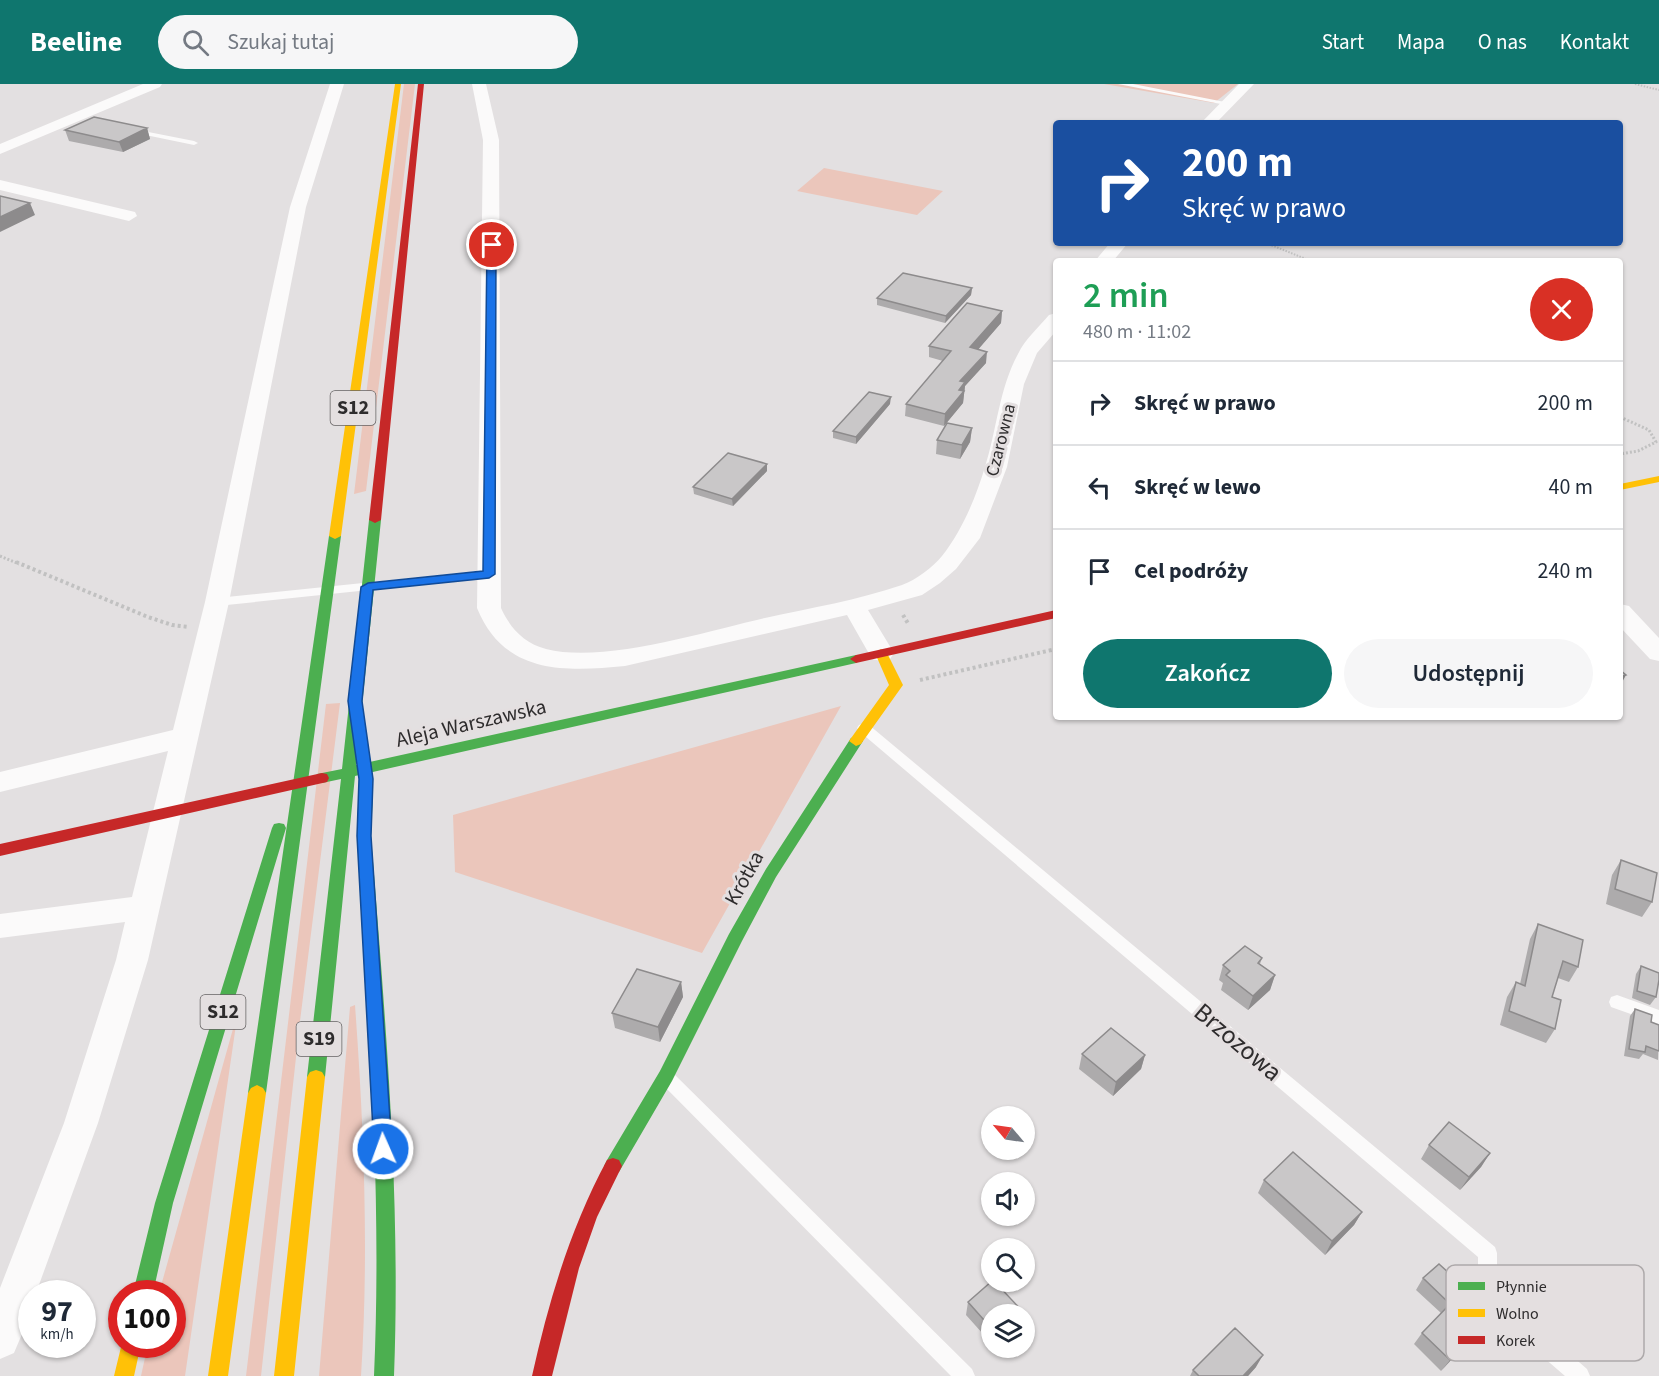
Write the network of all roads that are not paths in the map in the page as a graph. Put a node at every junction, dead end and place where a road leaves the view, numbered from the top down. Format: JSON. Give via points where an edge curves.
{"nodes":[{"id":1,"x":155,"y":84,"type":"edge"},
{"id":2,"x":336,"y":84,"type":"edge"},
{"id":3,"x":399,"y":84,"type":"edge"},
{"id":4,"x":421,"y":84,"type":"edge"},
{"id":5,"x":479,"y":84,"type":"edge"},
{"id":6,"x":1121,"y":84,"type":"edge"},
{"id":7,"x":1247,"y":84,"type":"edge"},
{"id":8,"x":1226,"y":103,"type":"junction"},
{"id":9,"x":1211,"y":120,"type":"edge"},
{"id":10,"x":118,"y":127,"type":"edge"},
{"id":11,"x":194,"y":143,"type":"dead end"},
{"id":12,"x":0,"y":149,"type":"edge"},
{"id":13,"x":0,"y":185,"type":"edge"},
{"id":14,"x":129,"y":216,"type":"dead end"},
{"id":15,"x":1116,"y":246,"type":"edge"},
{"id":16,"x":1106,"y":258,"type":"edge"},
{"id":17,"x":1053,"y":323,"type":"edge"},
{"id":18,"x":1659,"y":478,"type":"edge"},
{"id":19,"x":1623,"y":486,"type":"edge"},
{"id":20,"x":489,"y":574,"type":"junction"},
{"id":21,"x":368,"y":587,"type":"junction"},
{"id":22,"x":328,"y":591,"type":"junction"},
{"id":23,"x":217,"y":602,"type":"junction"},
{"id":24,"x":854,"y":606,"type":"junction"},
{"id":25,"x":1053,"y":615,"type":"edge"},
{"id":26,"x":1623,"y":615,"type":"edge"},
{"id":27,"x":881,"y":653,"type":"junction"},
{"id":28,"x":1659,"y":653,"type":"edge"},
{"id":29,"x":355,"y":701,"type":"junction"},
{"id":30,"x":864,"y":728,"type":"junction"},
{"id":31,"x":309,"y":732,"type":"junction"},
{"id":32,"x":185,"y":737,"type":"junction"},
{"id":33,"x":0,"y":782,"type":"edge"},
{"id":34,"x":0,"y":850,"type":"edge"},
{"id":35,"x":144,"y":908,"type":"junction"},
{"id":36,"x":0,"y":926,"type":"edge"},
{"id":37,"x":1617,"y":1002,"type":"dead end"},
{"id":38,"x":1659,"y":1017,"type":"edge"},
{"id":39,"x":665,"y":1077,"type":"junction"},
{"id":40,"x":1487,"y":1265,"type":"edge"},
{"id":41,"x":145,"y":1280,"type":"edge"},
{"id":42,"x":0,"y":1339,"type":"edge"},
{"id":43,"x":128,"y":1358,"type":"edge"},
{"id":44,"x":1562,"y":1361,"type":"edge"},
{"id":45,"x":124,"y":1376,"type":"edge"},
{"id":46,"x":218,"y":1376,"type":"edge"},
{"id":47,"x":284,"y":1376,"type":"edge"},
{"id":48,"x":384,"y":1376,"type":"edge"},
{"id":49,"x":542,"y":1376,"type":"edge"},
{"id":50,"x":965,"y":1376,"type":"edge"},
{"id":51,"x":1580,"y":1376,"type":"edge"}],
"edges":[{"from":1,"to":12,"type":"street","via":[[80,119]]},
{"from":2,"to":23,"type":"street","via":[[298,207]]},
{"from":3,"to":22,"type":"main road","number":"S12"},
{"from":4,"to":21,"type":"main road","number":"S12"},
{"from":5,"to":20,"type":"street","name":"Czarowna","via":[[490,140]]},
{"from":6,"to":8,"type":"lane"},
{"from":7,"to":8,"type":"street"},
{"from":8,"to":9,"type":"street"},
{"from":10,"to":11,"type":"lane"},
{"from":13,"to":14,"type":"street"},
{"from":15,"to":16,"type":"street"},
{"from":17,"to":24,"type":"street","name":"Czarowna","via":[[1028,352],[1014,384],[996,467],[968,538],[932,579],[913,590]]},
{"from":18,"to":19,"type":"main road"},
{"from":20,"to":21,"type":"lane"},
{"from":20,"to":24,"type":"street","name":"Czarowna","via":[[489,608],[498,629],[515,643],[558,661],[625,657]]},
{"from":21,"to":22,"type":"lane"},
{"from":21,"to":29,"type":"main road","number":"S12"},
{"from":22,"to":23,"type":"lane"},
{"from":22,"to":31,"type":"main road","number":"S12"},
{"from":23,"to":32,"type":"street"},
{"from":24,"to":27,"type":"street"},
{"from":25,"to":27,"type":"main road","name":"Aleja Warszawska"},
{"from":26,"to":28,"type":"street"},
{"from":27,"to":30,"type":"main road","name":"Krótka","via":[[896,685]]},
{"from":27,"to":34,"type":"main road","name":"Aleja Warszawska"},
{"from":29,"to":47,"type":"main road","number":"S19"},
{"from":29,"to":48,"type":"main road","number":"S12","via":[[366,779],[364,836],[382,1104],[388,1309]]},
{"from":30,"to":39,"type":"main road","name":"Krótka","via":[[787,845],[735,937]]},
{"from":30,"to":40,"type":"lane","name":"Brzozowa","via":[[1488,1253]]},
{"from":31,"to":41,"type":"main road","number":"S12","via":[[164,1203]]},
{"from":31,"to":46,"type":"main road","number":"S19"},
{"from":32,"to":33,"type":"street"},
{"from":32,"to":35,"type":"street"},
{"from":35,"to":36,"type":"street"},
{"from":35,"to":42,"type":"street","via":[[99,1071]]},
{"from":37,"to":38,"type":"lane"},
{"from":39,"to":49,"type":"main road","name":"Krótka","via":[[599,1191],[574,1252]]},
{"from":39,"to":50,"type":"lane"},
{"from":43,"to":45,"type":"main road"},
{"from":44,"to":51,"type":"lane","name":"Brzozowa"}]}
